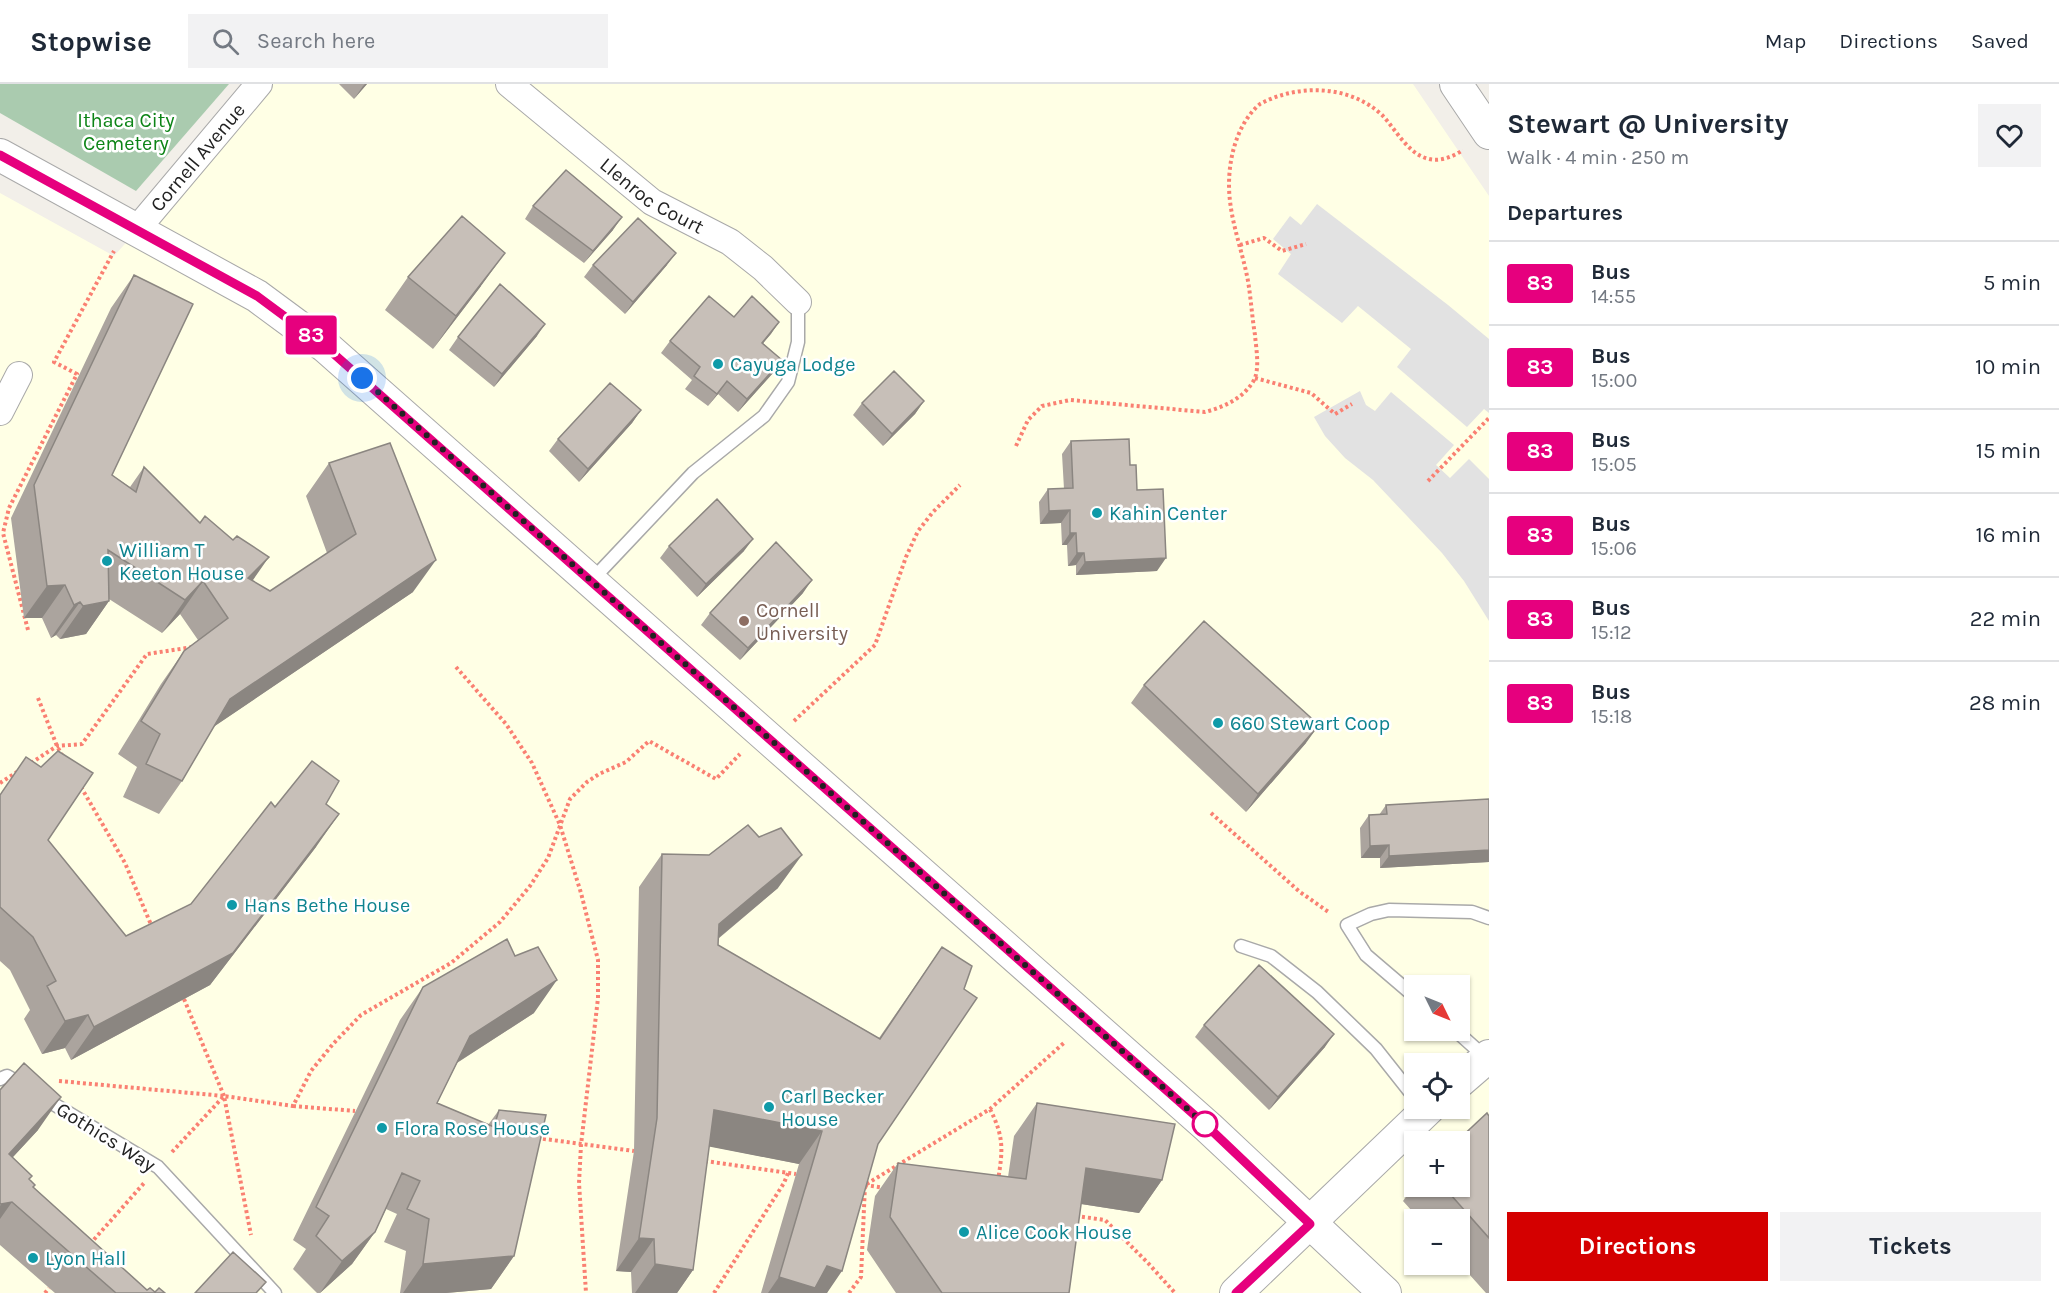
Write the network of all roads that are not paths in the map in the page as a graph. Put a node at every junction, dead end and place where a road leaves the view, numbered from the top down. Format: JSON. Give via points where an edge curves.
{"nodes":[{"id":1,"x":259,"y":84,"type":"edge"},
{"id":2,"x":509,"y":84,"type":"edge"},
{"id":3,"x":1456,"y":84,"type":"edge"},
{"id":4,"x":1480,"y":139,"type":"edge"},
{"id":5,"x":0,"y":155,"type":"edge"},
{"id":6,"x":137,"y":229,"type":"junction"},
{"id":7,"x":798,"y":302,"type":"joint"},
{"id":8,"x":19,"y":375,"type":"dead end"},
{"id":9,"x":0,"y":412,"type":"edge"},
{"id":10,"x":591,"y":581,"type":"junction"},
{"id":11,"x":1489,"y":918,"type":"edge"},
{"id":12,"x":1241,"y":946,"type":"dead end"},
{"id":13,"x":1404,"y":987,"type":"edge"},
{"id":14,"x":1468,"y":1041,"type":"edge"},
{"id":15,"x":1488,"y":1057,"type":"edge"},
{"id":16,"x":1470,"y":1073,"type":"edge"},
{"id":17,"x":0,"y":1079,"type":"edge"},
{"id":18,"x":1404,"y":1083,"type":"edge"},
{"id":19,"x":1411,"y":1119,"type":"edge"},
{"id":20,"x":1310,"y":1224,"type":"junction"},
{"id":21,"x":275,"y":1293,"type":"edge"},
{"id":22,"x":1236,"y":1293,"type":"edge"},
{"id":23,"x":1385,"y":1293,"type":"edge"}],
"edges":[{"from":1,"to":6,"type":"street","name":"Cornell Avenue"},
{"from":2,"to":7,"type":"street","name":"Llenroc Court","via":[[652,202],[730,242]]},
{"from":3,"to":4,"type":"street"},
{"from":5,"to":6,"type":"street"},
{"from":6,"to":10,"type":"street","via":[[257,296],[326,347]]},
{"from":7,"to":10,"type":"lane","via":[[798,342],[788,382],[764,416],[693,473]]},
{"from":8,"to":9,"type":"street"},
{"from":10,"to":20,"type":"street","via":[[1208,1127]]},
{"from":11,"to":13,"type":"lane","via":[[1472,912],[1389,910],[1347,926],[1366,955]]},
{"from":12,"to":18,"type":"lane","via":[[1271,956],[1317,992],[1376,1049]]},
{"from":14,"to":15,"type":"lane"},
{"from":15,"to":16,"type":"street"},
{"from":17,"to":21,"type":"lane","name":"Gothics Way","via":[[7,1076],[158,1167]]},
{"from":19,"to":20,"type":"street"},
{"from":20,"to":22,"type":"street"},
{"from":20,"to":23,"type":"street"}]}
